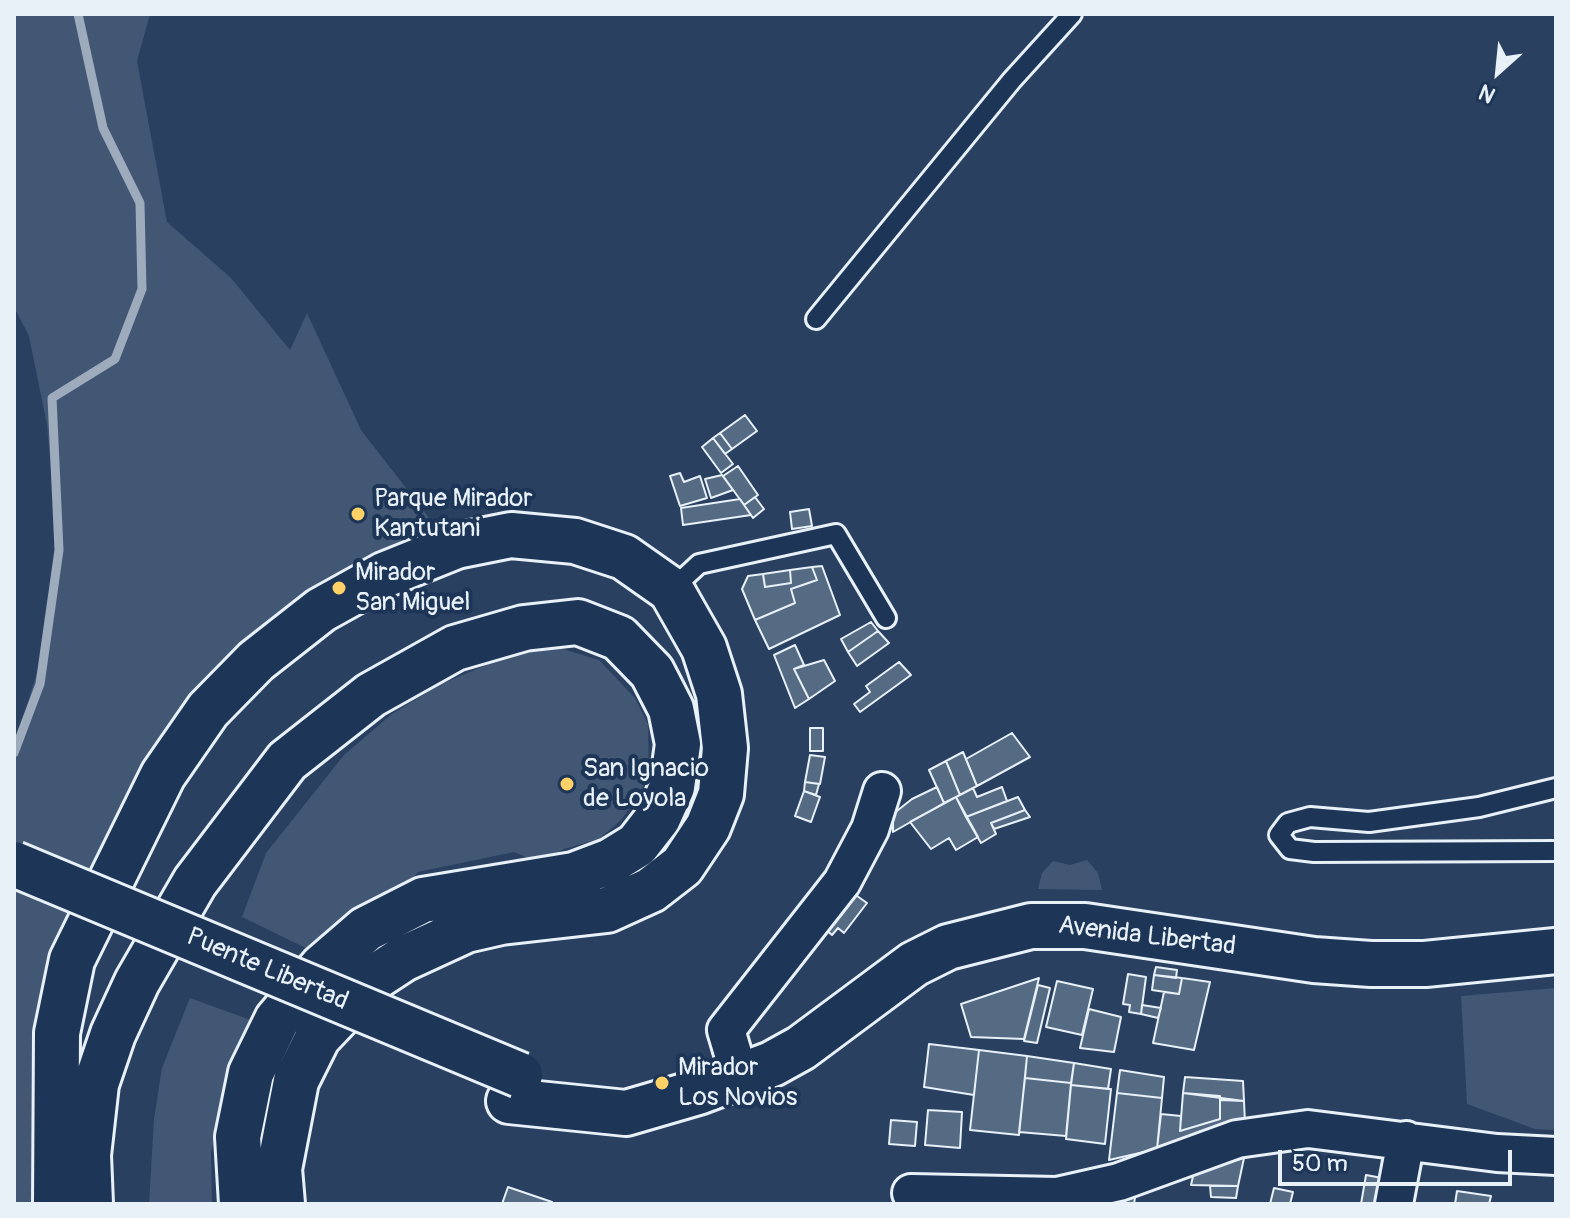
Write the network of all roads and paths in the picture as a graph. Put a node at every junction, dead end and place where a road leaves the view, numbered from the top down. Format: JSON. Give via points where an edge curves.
{"nodes":[{"id":1,"x":1072,"y":14,"type":"edge"},
{"id":2,"x":816,"y":319,"type":"dead end"},
{"id":3,"x":671,"y":590,"type":"junction"},
{"id":4,"x":886,"y":618,"type":"dead end"},
{"id":5,"x":1556,"y":788,"type":"edge"},
{"id":6,"x":882,"y":791,"type":"dead end"},
{"id":7,"x":1556,"y":851,"type":"edge"},
{"id":8,"x":14,"y":864,"type":"edge"},
{"id":9,"x":14,"y":893,"type":"edge"},
{"id":10,"x":1556,"y":951,"type":"edge"},
{"id":11,"x":740,"y":1077,"type":"junction"},
{"id":12,"x":524,"y":1094,"type":"junction"},
{"id":13,"x":1406,"y":1140,"type":"junction"},
{"id":14,"x":1556,"y":1156,"type":"edge"},
{"id":15,"x":911,"y":1193,"type":"dead end"},
{"id":16,"x":56,"y":1204,"type":"edge"},
{"id":17,"x":90,"y":1204,"type":"edge"},
{"id":18,"x":242,"y":1204,"type":"edge"},
{"id":19,"x":282,"y":1204,"type":"edge"},
{"id":20,"x":1394,"y":1204,"type":"edge"}],
"edges":[{"from":1,"to":2,"type":"lane"},
{"from":3,"to":4,"type":"lane","via":[[699,564],[836,534]]},
{"from":3,"to":16,"type":"main road","via":[[624,557],[575,541],[511,535],[456,546],[384,575],[321,610],[256,661],[208,710],[163,775],[72,960],[57,1033]]},
{"from":3,"to":19,"type":"main road","via":[[704,648],[719,694],[725,748],[721,794],[708,827],[682,866],[607,910],[466,930],[374,978],[318,1037],[296,1081],[279,1169]]},
{"from":5,"to":7,"type":"lane","via":[[1479,807],[1369,822],[1310,817],[1288,823],[1279,835],[1290,849],[1314,852]]},
{"from":6,"to":11,"type":"street","via":[[870,829],[842,882],[726,1030]]},
{"from":8,"to":12,"type":"main road","name":"Puente Libertad","bridge":true},
{"from":9,"to":12,"type":"main road","name":"Puente Libertad"},
{"from":10,"to":11,"type":"main road","name":"Avenida Libertad","via":[[1371,964],[1085,926],[1018,928],[948,947],[914,964],[801,1048]]},
{"from":11,"to":12,"type":"main road","name":"Avenida Libertad","via":[[626,1113],[594,1113]]},
{"from":13,"to":14,"type":"street"},
{"from":13,"to":15,"type":"street","via":[[1315,1129],[1281,1131],[1237,1139],[1119,1182],[1057,1196]]},
{"from":13,"to":20,"type":"street"},
{"from":17,"to":18,"type":"main road","via":[[88,1155],[96,1084],[113,1034],[195,882],[287,761],[371,695],[455,648],[524,628],[578,622],[619,638],[652,672],[671,709],[678,744],[672,787],[658,818],[637,845],[574,875],[423,900],[366,929],[322,967],[277,1020],[251,1073],[238,1137]]}]}
